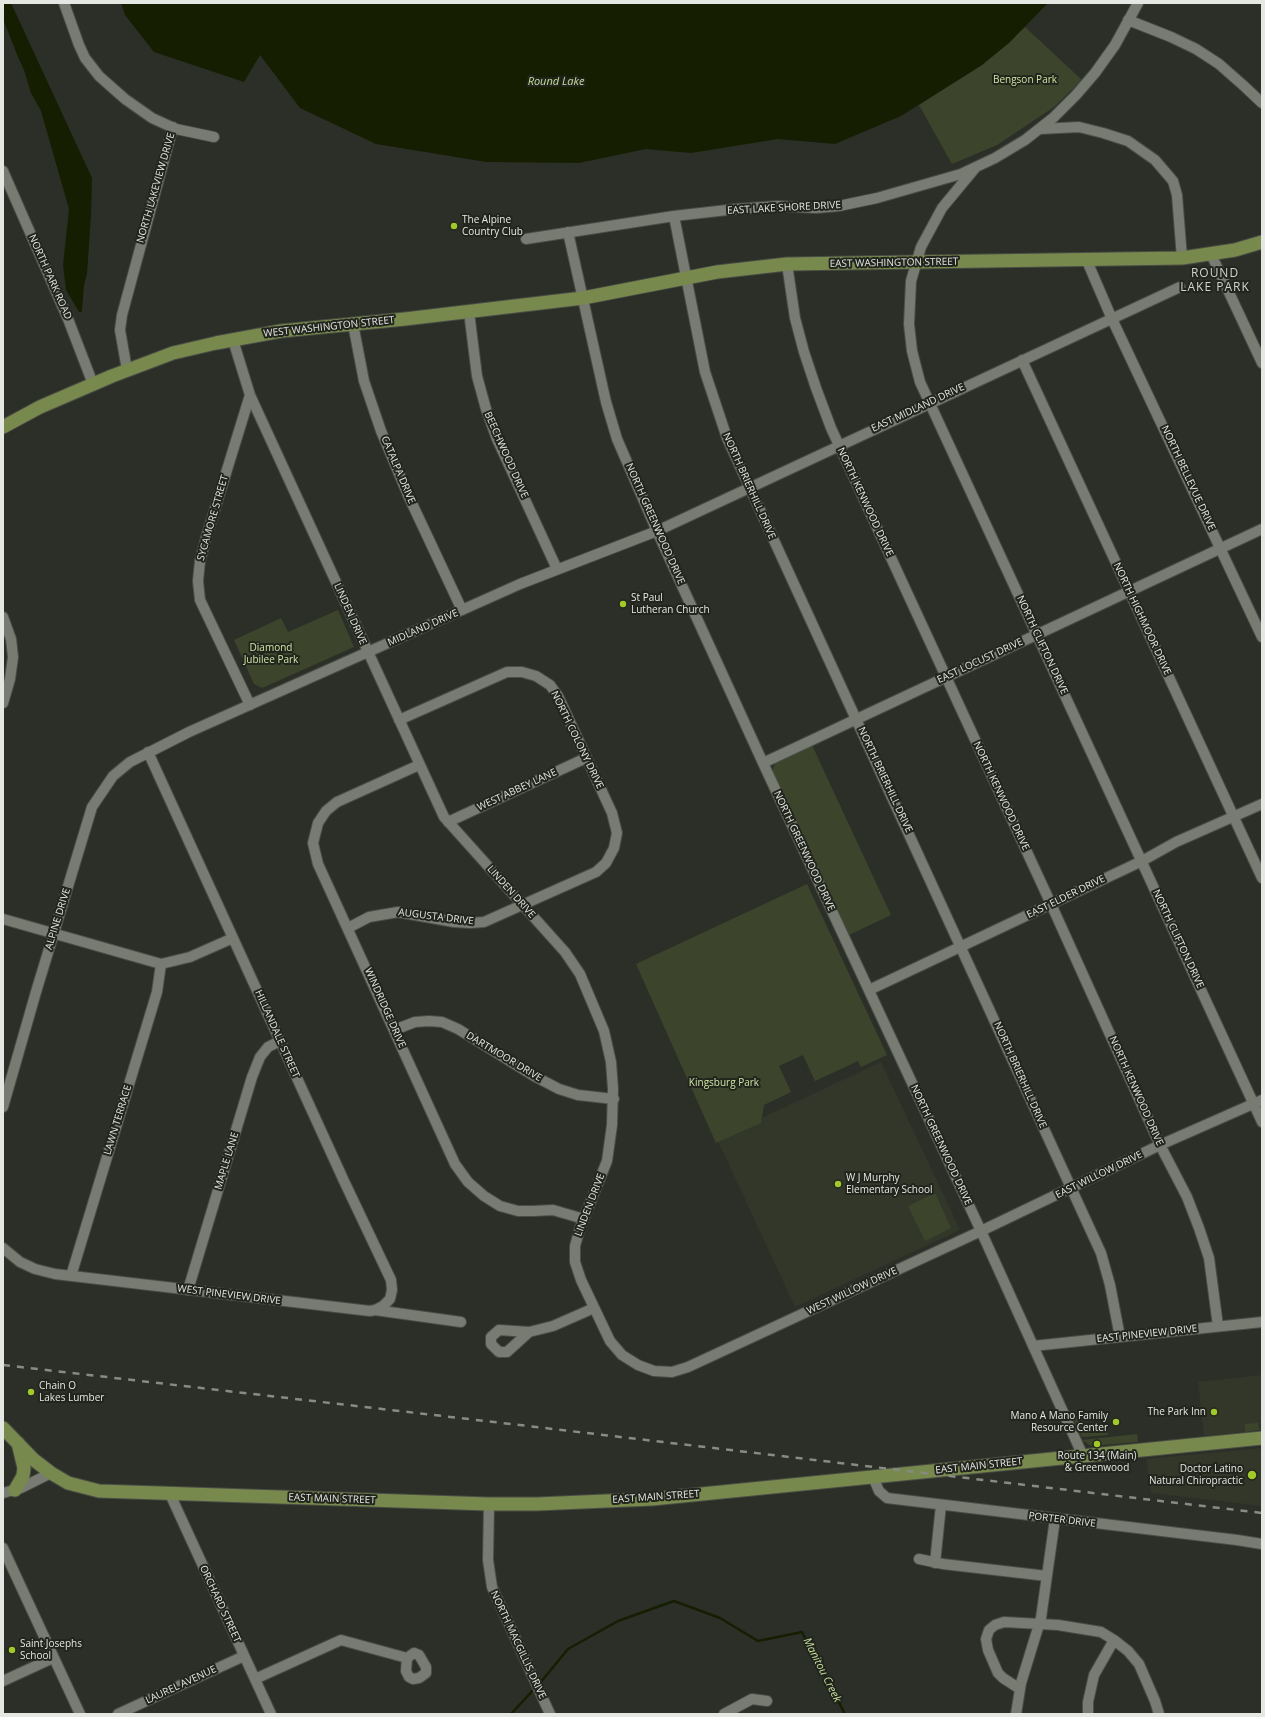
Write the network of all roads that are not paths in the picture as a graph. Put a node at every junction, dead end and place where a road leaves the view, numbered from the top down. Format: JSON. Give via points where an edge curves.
{"nodes":[{"id":1,"x":64,"y":3,"type":"edge"},
{"id":2,"x":1138,"y":3,"type":"edge"},
{"id":3,"x":1128,"y":20,"type":"junction"},
{"id":4,"x":1262,"y":104,"type":"edge"},
{"id":5,"x":173,"y":127,"type":"junction"},
{"id":6,"x":1040,"y":129,"type":"junction"},
{"id":7,"x":214,"y":137,"type":"dead end"},
{"id":8,"x":976,"y":167,"type":"junction"},
{"id":9,"x":3,"y":171,"type":"edge"},
{"id":10,"x":674,"y":216,"type":"junction"},
{"id":11,"x":568,"y":232,"type":"junction"},
{"id":12,"x":526,"y":239,"type":"dead end"},
{"id":13,"x":1262,"y":242,"type":"edge"},
{"id":14,"x":1211,"y":254,"type":"junction"},
{"id":15,"x":1182,"y":258,"type":"junction"},
{"id":16,"x":1087,"y":261,"type":"junction"},
{"id":17,"x":916,"y":262,"type":"junction"},
{"id":18,"x":787,"y":264,"type":"junction"},
{"id":19,"x":686,"y":278,"type":"junction"},
{"id":20,"x":1180,"y":287,"type":"dead end"},
{"id":21,"x":583,"y":298,"type":"junction"},
{"id":22,"x":528,"y":304,"type":"joint"},
{"id":23,"x":469,"y":312,"type":"junction"},
{"id":24,"x":1112,"y":318,"type":"junction"},
{"id":25,"x":353,"y":324,"type":"junction"},
{"id":26,"x":233,"y":340,"type":"junction"},
{"id":27,"x":1022,"y":360,"type":"junction"},
{"id":28,"x":1262,"y":364,"type":"edge"},
{"id":29,"x":127,"y":370,"type":"junction"},
{"id":30,"x":93,"y":384,"type":"junction"},
{"id":31,"x":250,"y":395,"type":"junction"},
{"id":32,"x":930,"y":403,"type":"junction"},
{"id":33,"x":3,"y":427,"type":"edge"},
{"id":34,"x":839,"y":445,"type":"junction"},
{"id":35,"x":749,"y":487,"type":"junction"},
{"id":36,"x":1262,"y":529,"type":"edge"},
{"id":37,"x":657,"y":531,"type":"junction"},
{"id":38,"x":1221,"y":548,"type":"junction"},
{"id":39,"x":558,"y":569,"type":"junction"},
{"id":40,"x":1129,"y":591,"type":"junction"},
{"id":41,"x":462,"y":610,"type":"junction"},
{"id":42,"x":3,"y":616,"type":"edge"},
{"id":43,"x":1037,"y":634,"type":"junction"},
{"id":44,"x":1262,"y":637,"type":"edge"},
{"id":45,"x":368,"y":653,"type":"junction"},
{"id":46,"x":946,"y":676,"type":"junction"},
{"id":47,"x":3,"y":703,"type":"edge"},
{"id":48,"x":250,"y":705,"type":"junction"},
{"id":49,"x":857,"y":718,"type":"junction"},
{"id":50,"x":399,"y":720,"type":"junction"},
{"id":51,"x":148,"y":752,"type":"junction"},
{"id":52,"x":586,"y":758,"type":"junction"},
{"id":53,"x":763,"y":762,"type":"junction"},
{"id":54,"x":419,"y":764,"type":"junction"},
{"id":55,"x":1262,"y":804,"type":"edge"},
{"id":56,"x":1234,"y":816,"type":"junction"},
{"id":57,"x":448,"y":822,"type":"junction"},
{"id":58,"x":1142,"y":861,"type":"junction"},
{"id":59,"x":1262,"y":878,"type":"edge"},
{"id":60,"x":1051,"y":904,"type":"junction"},
{"id":61,"x":523,"y":906,"type":"junction"},
{"id":62,"x":3,"y":919,"type":"edge"},
{"id":63,"x":348,"y":928,"type":"junction"},
{"id":64,"x":53,"y":933,"type":"junction"},
{"id":65,"x":233,"y":938,"type":"junction"},
{"id":66,"x":961,"y":947,"type":"junction"},
{"id":67,"x":161,"y":964,"type":"junction"},
{"id":68,"x":869,"y":990,"type":"junction"},
{"id":69,"x":394,"y":1030,"type":"junction"},
{"id":70,"x":280,"y":1041,"type":"junction"},
{"id":71,"x":614,"y":1099,"type":"junction"},
{"id":72,"x":1258,"y":1102,"type":"edge"},
{"id":73,"x":3,"y":1107,"type":"edge"},
{"id":74,"x":1262,"y":1122,"type":"edge"},
{"id":75,"x":1160,"y":1145,"type":"junction"},
{"id":76,"x":1071,"y":1188,"type":"junction"},
{"id":77,"x":584,"y":1218,"type":"junction"},
{"id":78,"x":981,"y":1231,"type":"junction"},
{"id":79,"x":3,"y":1248,"type":"edge"},
{"id":80,"x":71,"y":1276,"type":"junction"},
{"id":81,"x":188,"y":1290,"type":"junction"},
{"id":82,"x":594,"y":1308,"type":"junction"},
{"id":83,"x":375,"y":1310,"type":"junction"},
{"id":84,"x":461,"y":1322,"type":"dead end"},
{"id":85,"x":1262,"y":1322,"type":"edge"},
{"id":86,"x":1218,"y":1326,"type":"junction"},
{"id":87,"x":529,"y":1332,"type":"dead end"},
{"id":88,"x":1120,"y":1337,"type":"junction"},
{"id":89,"x":1033,"y":1346,"type":"junction"},
{"id":90,"x":723,"y":1350,"type":"joint"},
{"id":91,"x":3,"y":1428,"type":"edge"},
{"id":92,"x":1262,"y":1438,"type":"edge"},
{"id":93,"x":17,"y":1442,"type":"junction"},
{"id":94,"x":1083,"y":1456,"type":"junction"},
{"id":95,"x":51,"y":1473,"type":"junction"},
{"id":96,"x":873,"y":1477,"type":"junction"},
{"id":97,"x":9,"y":1492,"type":"edge"},
{"id":98,"x":170,"y":1494,"type":"junction"},
{"id":99,"x":489,"y":1504,"type":"junction"},
{"id":100,"x":941,"y":1505,"type":"junction"},
{"id":101,"x":1055,"y":1519,"type":"junction"},
{"id":102,"x":1262,"y":1544,"type":"edge"},
{"id":103,"x":3,"y":1548,"type":"edge"},
{"id":104,"x":919,"y":1559,"type":"dead end"},
{"id":105,"x":939,"y":1563,"type":"junction"},
{"id":106,"x":1048,"y":1576,"type":"junction"},
{"id":107,"x":1040,"y":1624,"type":"junction"},
{"id":108,"x":1114,"y":1640,"type":"junction"},
{"id":109,"x":244,"y":1656,"type":"junction"},
{"id":110,"x":54,"y":1658,"type":"junction"},
{"id":111,"x":407,"y":1658,"type":"dead end"},
{"id":112,"x":255,"y":1679,"type":"junction"},
{"id":113,"x":3,"y":1681,"type":"edge"},
{"id":114,"x":1020,"y":1689,"type":"junction"},
{"id":115,"x":767,"y":1701,"type":"dead end"},
{"id":116,"x":80,"y":1714,"type":"edge"},
{"id":117,"x":118,"y":1714,"type":"edge"},
{"id":118,"x":271,"y":1714,"type":"edge"},
{"id":119,"x":550,"y":1714,"type":"edge"},
{"id":120,"x":724,"y":1714,"type":"edge"},
{"id":121,"x":1016,"y":1714,"type":"edge"},
{"id":122,"x":1088,"y":1714,"type":"edge"},
{"id":123,"x":1159,"y":1714,"type":"edge"}],
"edges":[{"from":1,"to":5,"type":"street","name":"NORTH LAKEVIEW DRIVE","via":[[85,58],[99,76],[124,99],[152,118]]},
{"from":2,"to":3,"type":"street","name":"EAST LAKE SHORE DRIVE"},
{"from":3,"to":4,"type":"street","via":[[1171,36],[1196,49],[1219,64]]},
{"from":3,"to":6,"type":"street","name":"EAST LAKE SHORE DRIVE","via":[[1115,45],[1095,72],[1076,95]]},
{"from":5,"to":7,"type":"street"},
{"from":5,"to":29,"type":"street","name":"NORTH LAKEVIEW DRIVE","via":[[122,316],[120,330]]},
{"from":6,"to":8,"type":"street","name":"EAST LAKE SHORE DRIVE"},
{"from":6,"to":15,"type":"street","via":[[1079,127],[1103,133],[1128,141],[1155,160],[1174,181]]},
{"from":8,"to":10,"type":"street","name":"EAST LAKE SHORE DRIVE","via":[[917,188],[839,206],[778,206]]},
{"from":8,"to":17,"type":"street","name":"NORTH CLIFTON DRIVE","via":[[942,208]]},
{"from":9,"to":30,"type":"street","name":"NORTH PARK ROAD","via":[[68,319]]},
{"from":10,"to":11,"type":"street","name":"EAST LAKE SHORE DRIVE"},
{"from":10,"to":19,"type":"street","name":"NORTH BRIERHILL DRIVE"},
{"from":11,"to":12,"type":"street","name":"EAST LAKE SHORE DRIVE"},
{"from":11,"to":21,"type":"street","name":"NORTH GREENWOOD DRIVE"},
{"from":13,"to":14,"type":"main road","name":"EAST WASHINGTON STREET"},
{"from":14,"to":15,"type":"main road","name":"EAST WASHINGTON STREET"},
{"from":14,"to":28,"type":"street"},
{"from":15,"to":16,"type":"main road","name":"EAST WASHINGTON STREET"},
{"from":16,"to":17,"type":"main road","name":"EAST WASHINGTON STREET"},
{"from":16,"to":24,"type":"street","name":"NORTH BELLEVUE DRIVE"},
{"from":17,"to":18,"type":"main road","name":"EAST WASHINGTON STREET"},
{"from":17,"to":32,"type":"street","name":"NORTH CLIFTON DRIVE","via":[[911,288],[909,324],[912,351],[920,382]]},
{"from":18,"to":19,"type":"main road","name":"EAST WASHINGTON STREET"},
{"from":18,"to":34,"type":"street","name":"NORTH KENWOOD DRIVE","via":[[795,318],[804,352]]},
{"from":19,"to":21,"type":"main road","name":"EAST WASHINGTON STREET"},
{"from":19,"to":35,"type":"street","name":"NORTH BRIERHILL DRIVE","via":[[705,372],[717,412]]},
{"from":20,"to":24,"type":"street","name":"EAST MIDLAND DRIVE"},
{"from":21,"to":22,"type":"main road","name":"EAST WASHINGTON STREET"},
{"from":21,"to":37,"type":"street","name":"NORTH GREENWOOD DRIVE","via":[[606,402],[617,439]]},
{"from":22,"to":23,"type":"main road","name":"WEST WASHINGTON STREET"},
{"from":23,"to":25,"type":"main road","name":"WEST WASHINGTON STREET"},
{"from":23,"to":39,"type":"street","name":"BEECHWOOD DRIVE","via":[[478,376],[486,409]]},
{"from":24,"to":27,"type":"street","name":"EAST MIDLAND DRIVE"},
{"from":24,"to":38,"type":"street","name":"NORTH BELLEVUE DRIVE"},
{"from":25,"to":26,"type":"main road","name":"WEST WASHINGTON STREET","via":[[281,331]]},
{"from":25,"to":41,"type":"street","name":"CATALPA DRIVE","via":[[364,381],[381,431]]},
{"from":26,"to":29,"type":"main road","name":"WEST WASHINGTON STREET","via":[[173,353]]},
{"from":26,"to":31,"type":"street","name":"LINDEN DRIVE"},
{"from":27,"to":32,"type":"street","name":"EAST MIDLAND DRIVE"},
{"from":27,"to":40,"type":"street","name":"NORTH HIGHMOOR DRIVE"},
{"from":29,"to":30,"type":"main road","name":"WEST WASHINGTON STREET"},
{"from":30,"to":33,"type":"main road","name":"WEST WASHINGTON STREET","via":[[40,407]]},
{"from":31,"to":45,"type":"street","name":"LINDEN DRIVE"},
{"from":31,"to":48,"type":"street","name":"SYCAMORE STREET","via":[[206,538],[198,580],[200,600]]},
{"from":32,"to":34,"type":"street","name":"EAST MIDLAND DRIVE"},
{"from":32,"to":43,"type":"street","name":"NORTH CLIFTON DRIVE"},
{"from":34,"to":35,"type":"street","name":"EAST MIDLAND DRIVE"},
{"from":34,"to":46,"type":"street","name":"NORTH KENWOOD DRIVE"},
{"from":35,"to":37,"type":"street","name":"EAST MIDLAND DRIVE"},
{"from":35,"to":49,"type":"street","name":"NORTH BRIERHILL DRIVE"},
{"from":36,"to":38,"type":"street","name":"EAST LOCUST DRIVE"},
{"from":37,"to":39,"type":"street","name":"MIDLAND DRIVE"},
{"from":37,"to":53,"type":"street","name":"NORTH GREENWOOD DRIVE"},
{"from":38,"to":40,"type":"street","name":"EAST LOCUST DRIVE"},
{"from":38,"to":44,"type":"street","name":"NORTH BELLEVUE DRIVE"},
{"from":39,"to":41,"type":"street","name":"MIDLAND DRIVE"},
{"from":40,"to":43,"type":"street","name":"EAST LOCUST DRIVE"},
{"from":40,"to":56,"type":"street","name":"NORTH HIGHMOOR DRIVE"},
{"from":41,"to":45,"type":"street","name":"MIDLAND DRIVE"},
{"from":42,"to":47,"type":"street","via":[[12,638],[13,657]]},
{"from":43,"to":46,"type":"street","name":"EAST LOCUST DRIVE"},
{"from":43,"to":58,"type":"street","name":"NORTH CLIFTON DRIVE"},
{"from":45,"to":48,"type":"street","name":"MIDLAND DRIVE"},
{"from":45,"to":50,"type":"street","name":"LINDEN DRIVE"},
{"from":46,"to":49,"type":"street","name":"EAST LOCUST DRIVE"},
{"from":46,"to":60,"type":"street","name":"NORTH KENWOOD DRIVE"},
{"from":48,"to":51,"type":"street","name":"MIDLAND DRIVE"},
{"from":49,"to":53,"type":"street","name":"EAST LOCUST DRIVE"},
{"from":49,"to":66,"type":"street","name":"NORTH BRIERHILL DRIVE"},
{"from":50,"to":52,"type":"street","name":"NORTH COLONY DRIVE","via":[[494,677],[507,672],[522,672],[536,676],[550,685],[558,696]]},
{"from":50,"to":54,"type":"street","name":"LINDEN DRIVE"},
{"from":51,"to":64,"type":"street","name":"ALPINE DRIVE","via":[[113,776],[92,807]]},
{"from":51,"to":65,"type":"street","name":"HILLANDALE STREET"},
{"from":52,"to":57,"type":"street","name":"WEST ABBEY LANE"},
{"from":52,"to":61,"type":"street","name":"NORTH COLONY DRIVE","via":[[612,813],[617,833],[614,848],[606,863],[596,872]]},
{"from":53,"to":68,"type":"street","name":"NORTH GREENWOOD DRIVE"},
{"from":54,"to":57,"type":"street","name":"LINDEN DRIVE","via":[[434,799]]},
{"from":54,"to":63,"type":"street","name":"WINDRIDGE DRIVE","via":[[337,802],[326,811],[318,823],[313,843],[318,864]]},
{"from":55,"to":56,"type":"street","name":"EAST ELDER DRIVE"},
{"from":56,"to":58,"type":"street","name":"EAST ELDER DRIVE","via":[[1176,842]]},
{"from":56,"to":59,"type":"street","name":"NORTH HIGHMOOR DRIVE"},
{"from":57,"to":61,"type":"street","name":"LINDEN DRIVE"},
{"from":58,"to":60,"type":"street","name":"EAST ELDER DRIVE"},
{"from":58,"to":72,"type":"street","name":"NORTH CLIFTON DRIVE"},
{"from":60,"to":66,"type":"street","name":"EAST ELDER DRIVE"},
{"from":60,"to":75,"type":"street","name":"NORTH KENWOOD DRIVE"},
{"from":61,"to":63,"type":"street","name":"AUGUSTA DRIVE","via":[[484,922],[454,922],[398,912],[369,917]]},
{"from":61,"to":71,"type":"street","name":"LINDEN DRIVE","via":[[565,952],[580,974],[604,1031],[611,1062]]},
{"from":62,"to":64,"type":"street"},
{"from":63,"to":69,"type":"street","name":"WINDRIDGE DRIVE"},
{"from":64,"to":67,"type":"street"},
{"from":64,"to":73,"type":"street","name":"ALPINE DRIVE"},
{"from":65,"to":67,"type":"street","via":[[190,957]]},
{"from":65,"to":70,"type":"street","name":"HILLANDALE STREET"},
{"from":66,"to":68,"type":"street","name":"EAST ELDER DRIVE"},
{"from":66,"to":76,"type":"street","name":"NORTH BRIERHILL DRIVE"},
{"from":67,"to":80,"type":"street","name":"LAWN TERRACE","via":[[157,992]]},
{"from":68,"to":78,"type":"street","name":"NORTH GREENWOOD DRIVE"},
{"from":69,"to":71,"type":"street","name":"DARTMOOR DRIVE","via":[[415,1022],[442,1022],[559,1089],[578,1095]]},
{"from":69,"to":77,"type":"street","name":"WINDRIDGE DRIVE","via":[[455,1164],[468,1182],[500,1206],[518,1211],[553,1210]]},
{"from":70,"to":81,"type":"street","name":"MAPLE LANE","via":[[268,1047],[260,1057],[252,1077]]},
{"from":70,"to":83,"type":"street","name":"HILLANDALE STREET","via":[[391,1280],[390,1299]]},
{"from":71,"to":77,"type":"street","name":"LINDEN DRIVE","via":[[607,1161]]},
{"from":72,"to":74,"type":"street","name":"NORTH CLIFTON DRIVE"},
{"from":72,"to":75,"type":"street","name":"EAST WILLOW DRIVE"},
{"from":75,"to":76,"type":"street","name":"EAST WILLOW DRIVE"},
{"from":75,"to":86,"type":"street","name":"NORTH KENWOOD DRIVE","via":[[1186,1197],[1209,1258]]},
{"from":76,"to":78,"type":"street","name":"EAST WILLOW DRIVE"},
{"from":76,"to":88,"type":"street","name":"NORTH BRIERHILL DRIVE","via":[[1101,1253]]},
{"from":77,"to":82,"type":"street","name":"LINDEN DRIVE","via":[[575,1246],[574,1262]]},
{"from":78,"to":89,"type":"street","name":"NORTH GREENWOOD DRIVE"},
{"from":78,"to":90,"type":"street","name":"WEST WILLOW DRIVE"},
{"from":79,"to":80,"type":"street","name":"WEST PINEVIEW DRIVE","via":[[20,1262],[35,1269]]},
{"from":80,"to":81,"type":"street","name":"WEST PINEVIEW DRIVE"},
{"from":81,"to":83,"type":"street","name":"WEST PINEVIEW DRIVE"},
{"from":82,"to":87,"type":"street","via":[[553,1326]]},
{"from":82,"to":90,"type":"street","name":"LINDEN DRIVE","via":[[610,1341],[622,1355],[654,1371],[672,1372]]},
{"from":83,"to":84,"type":"street","name":"WEST PINEVIEW DRIVE"},
{"from":85,"to":86,"type":"street","name":"EAST PINEVIEW DRIVE"},
{"from":86,"to":88,"type":"street","name":"EAST PINEVIEW DRIVE"},
{"from":88,"to":89,"type":"street","name":"EAST PINEVIEW DRIVE"},
{"from":89,"to":94,"type":"street","name":"NORTH GREENWOOD DRIVE"},
{"from":91,"to":93,"type":"main road","name":"EAST MAIN STREET"},
{"from":92,"to":94,"type":"main road","name":"EAST MAIN STREET"},
{"from":93,"to":95,"type":"main road","name":"EAST MAIN STREET"},
{"from":93,"to":97,"type":"main road","via":[[24,1472]]},
{"from":94,"to":96,"type":"main road","name":"EAST MAIN STREET"},
{"from":95,"to":97,"type":"street"},
{"from":95,"to":98,"type":"main road","name":"EAST MAIN STREET","via":[[68,1483],[99,1491]]},
{"from":96,"to":99,"type":"main road","name":"EAST MAIN STREET","via":[[652,1499]]},
{"from":96,"to":100,"type":"street","name":"PORTER DRIVE","via":[[879,1491],[887,1498]]},
{"from":98,"to":99,"type":"main road","name":"EAST MAIN STREET"},
{"from":98,"to":109,"type":"street","name":"ORCHARD STREET"},
{"from":99,"to":119,"type":"street","name":"NORTH MACGILLIS DRIVE","via":[[488,1560],[492,1587]]},
{"from":100,"to":101,"type":"street","name":"PORTER DRIVE"},
{"from":100,"to":105,"type":"street"},
{"from":101,"to":102,"type":"street","name":"PORTER DRIVE"},
{"from":101,"to":106,"type":"street"},
{"from":103,"to":110,"type":"street"},
{"from":104,"to":105,"type":"street"},
{"from":105,"to":106,"type":"street"},
{"from":106,"to":107,"type":"street"},
{"from":107,"to":108,"type":"street","via":[[1101,1632]]},
{"from":107,"to":114,"type":"street"},
{"from":107,"to":114,"type":"street","via":[[1004,1622],[989,1630],[986,1638],[998,1673]]},
{"from":108,"to":122,"type":"street","via":[[1094,1675]]},
{"from":108,"to":123,"type":"street","via":[[1139,1664]]},
{"from":109,"to":112,"type":"street","name":"ORCHARD STREET"},
{"from":109,"to":117,"type":"street","name":"LAUREL AVENUE"},
{"from":110,"to":113,"type":"street"},
{"from":110,"to":116,"type":"street"},
{"from":111,"to":112,"type":"street","via":[[341,1640]]},
{"from":112,"to":118,"type":"street","name":"ORCHARD STREET"},
{"from":114,"to":121,"type":"street"},
{"from":115,"to":120,"type":"street","via":[[752,1699]]}]}
